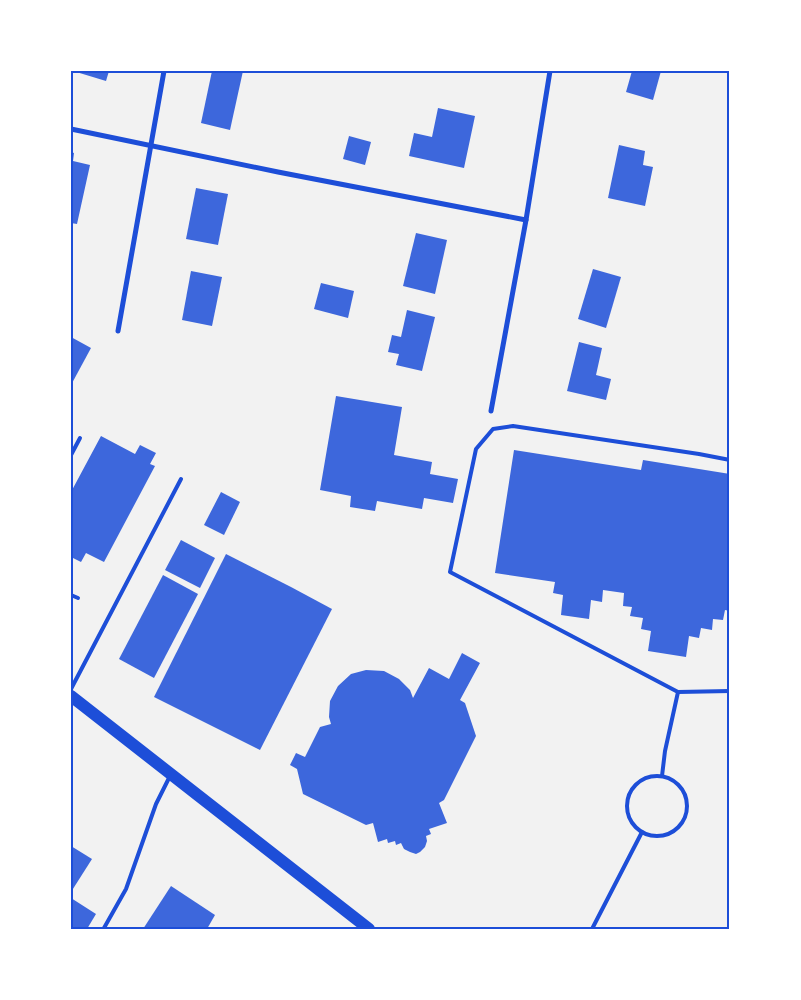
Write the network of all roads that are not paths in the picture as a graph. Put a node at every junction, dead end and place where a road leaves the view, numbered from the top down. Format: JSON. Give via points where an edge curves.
{"nodes":[{"id":1,"x":164,"y":71,"type":"edge"},
{"id":2,"x":550,"y":71,"type":"edge"},
{"id":3,"x":71,"y":128,"type":"edge"},
{"id":4,"x":151,"y":145,"type":"junction"},
{"id":5,"x":526,"y":220,"type":"junction"},
{"id":6,"x":118,"y":331,"type":"dead end"},
{"id":7,"x":491,"y":411,"type":"dead end"},
{"id":8,"x":80,"y":438,"type":"dead end"},
{"id":9,"x":71,"y":455,"type":"edge"},
{"id":10,"x":730,"y":460,"type":"edge"},
{"id":11,"x":181,"y":479,"type":"dead end"},
{"id":12,"x":71,"y":595,"type":"edge"},
{"id":13,"x":78,"y":598,"type":"dead end"},
{"id":14,"x":71,"y":688,"type":"edge"},
{"id":15,"x":730,"y":691,"type":"edge"},
{"id":16,"x":678,"y":692,"type":"junction"},
{"id":17,"x":71,"y":696,"type":"edge"},
{"id":18,"x":171,"y":774,"type":"junction"},
{"id":19,"x":662,"y":776,"type":"junction"},
{"id":20,"x":642,"y":832,"type":"junction"},
{"id":21,"x":104,"y":928,"type":"edge"},
{"id":22,"x":369,"y":929,"type":"edge"},
{"id":23,"x":592,"y":929,"type":"edge"}],
"edges":[{"from":1,"to":4,"type":"street"},
{"from":2,"to":5,"type":"street"},
{"from":3,"to":4,"type":"street"},
{"from":4,"to":5,"type":"street"},
{"from":4,"to":6,"type":"street"},
{"from":5,"to":7,"type":"street"},
{"from":8,"to":9,"type":"lane"},
{"from":10,"to":16,"type":"lane","via":[[513,426],[493,429],[476,449],[450,572]]},
{"from":11,"to":14,"type":"lane"},
{"from":12,"to":13,"type":"lane"},
{"from":15,"to":16,"type":"lane"},
{"from":16,"to":19,"type":"lane"},
{"from":17,"to":18,"type":"main road"},
{"from":18,"to":21,"type":"lane","via":[[156,804],[126,889]]},
{"from":18,"to":22,"type":"main road"},
{"from":19,"to":20,"type":"lane","via":[[642,780],[628,796],[628,816]]},
{"from":19,"to":20,"type":"lane","via":[[680,787],[687,804],[686,813],[682,822],[669,834],[659,836]]},
{"from":20,"to":23,"type":"lane"}]}
